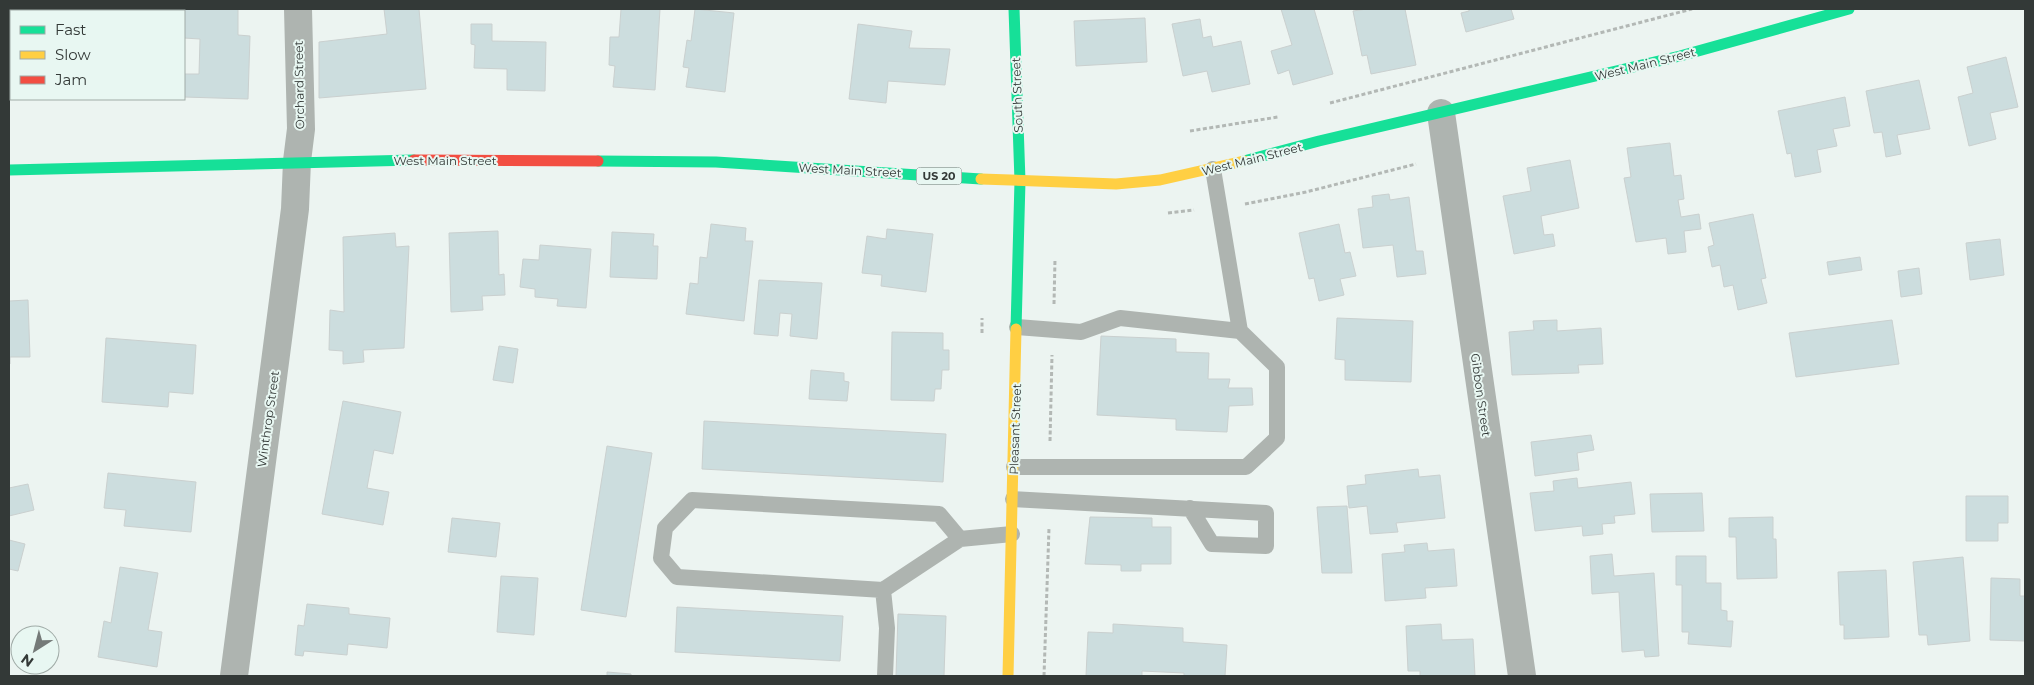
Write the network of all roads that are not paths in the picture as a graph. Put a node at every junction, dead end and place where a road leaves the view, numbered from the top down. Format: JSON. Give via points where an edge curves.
{"nodes":[{"id":1,"x":298,"y":9,"type":"edge"},
{"id":2,"x":1014,"y":9,"type":"edge"},
{"id":3,"x":1843,"y":10,"type":"edge"},
{"id":4,"x":1441,"y":113,"type":"junction"},
{"id":5,"x":297,"y":161,"type":"junction"},
{"id":6,"x":1214,"y":169,"type":"junction"},
{"id":7,"x":9,"y":170,"type":"edge"},
{"id":8,"x":1020,"y":181,"type":"junction"},
{"id":9,"x":1017,"y":326,"type":"junction"},
{"id":10,"x":1240,"y":331,"type":"junction"},
{"id":11,"x":1014,"y":467,"type":"junction"},
{"id":12,"x":1013,"y":499,"type":"junction"},
{"id":13,"x":1190,"y":508,"type":"junction"},
{"id":14,"x":1012,"y":534,"type":"junction"},
{"id":15,"x":960,"y":539,"type":"junction"},
{"id":16,"x":883,"y":590,"type":"junction"},
{"id":17,"x":234,"y":676,"type":"edge"},
{"id":18,"x":885,"y":676,"type":"edge"},
{"id":19,"x":1008,"y":676,"type":"edge"},
{"id":20,"x":1522,"y":676,"type":"edge"}],
"edges":[{"from":1,"to":5,"type":"street","name":"Orchard Street","via":[[301,128]]},
{"from":2,"to":8,"type":"main road","name":"South Street"},
{"from":3,"to":4,"type":"main road","name":"West Main Street","number":"US 20","via":[[1680,56]]},
{"from":4,"to":6,"type":"main road","name":"West Main Street","number":"US 20"},
{"from":4,"to":20,"type":"street","name":"Gibbon Street"},
{"from":5,"to":7,"type":"main road","name":"West Main Street","number":"US 20"},
{"from":5,"to":8,"type":"main road","name":"West Main Street","number":"US 20","via":[[716,162]]},
{"from":5,"to":17,"type":"street","name":"Winthrop Street","via":[[294,217]]},
{"from":6,"to":8,"type":"main road","name":"West Main Street","number":"US 20","via":[[1160,180],[1116,184]]},
{"from":6,"to":10,"type":"lane"},
{"from":8,"to":9,"type":"main road","name":"Pleasant Street"},
{"from":9,"to":10,"type":"lane","via":[[1081,332],[1120,318]]},
{"from":9,"to":11,"type":"main road","name":"Pleasant Street"},
{"from":10,"to":11,"type":"lane","via":[[1277,366],[1277,438],[1246,466]]},
{"from":11,"to":12,"type":"main road","name":"Pleasant Street"},
{"from":12,"to":13,"type":"lane"},
{"from":12,"to":14,"type":"main road","name":"Pleasant Street"},
{"from":13,"to":13,"type":"lane","via":[[1266,513],[1266,546],[1212,544]]},
{"from":14,"to":15,"type":"lane"},
{"from":14,"to":19,"type":"main road","name":"Pleasant Street"},
{"from":15,"to":16,"type":"lane"},
{"from":15,"to":16,"type":"lane","via":[[939,514],[692,500],[665,528],[662,558],[678,577]]},
{"from":16,"to":18,"type":"lane","via":[[887,628]]}]}
